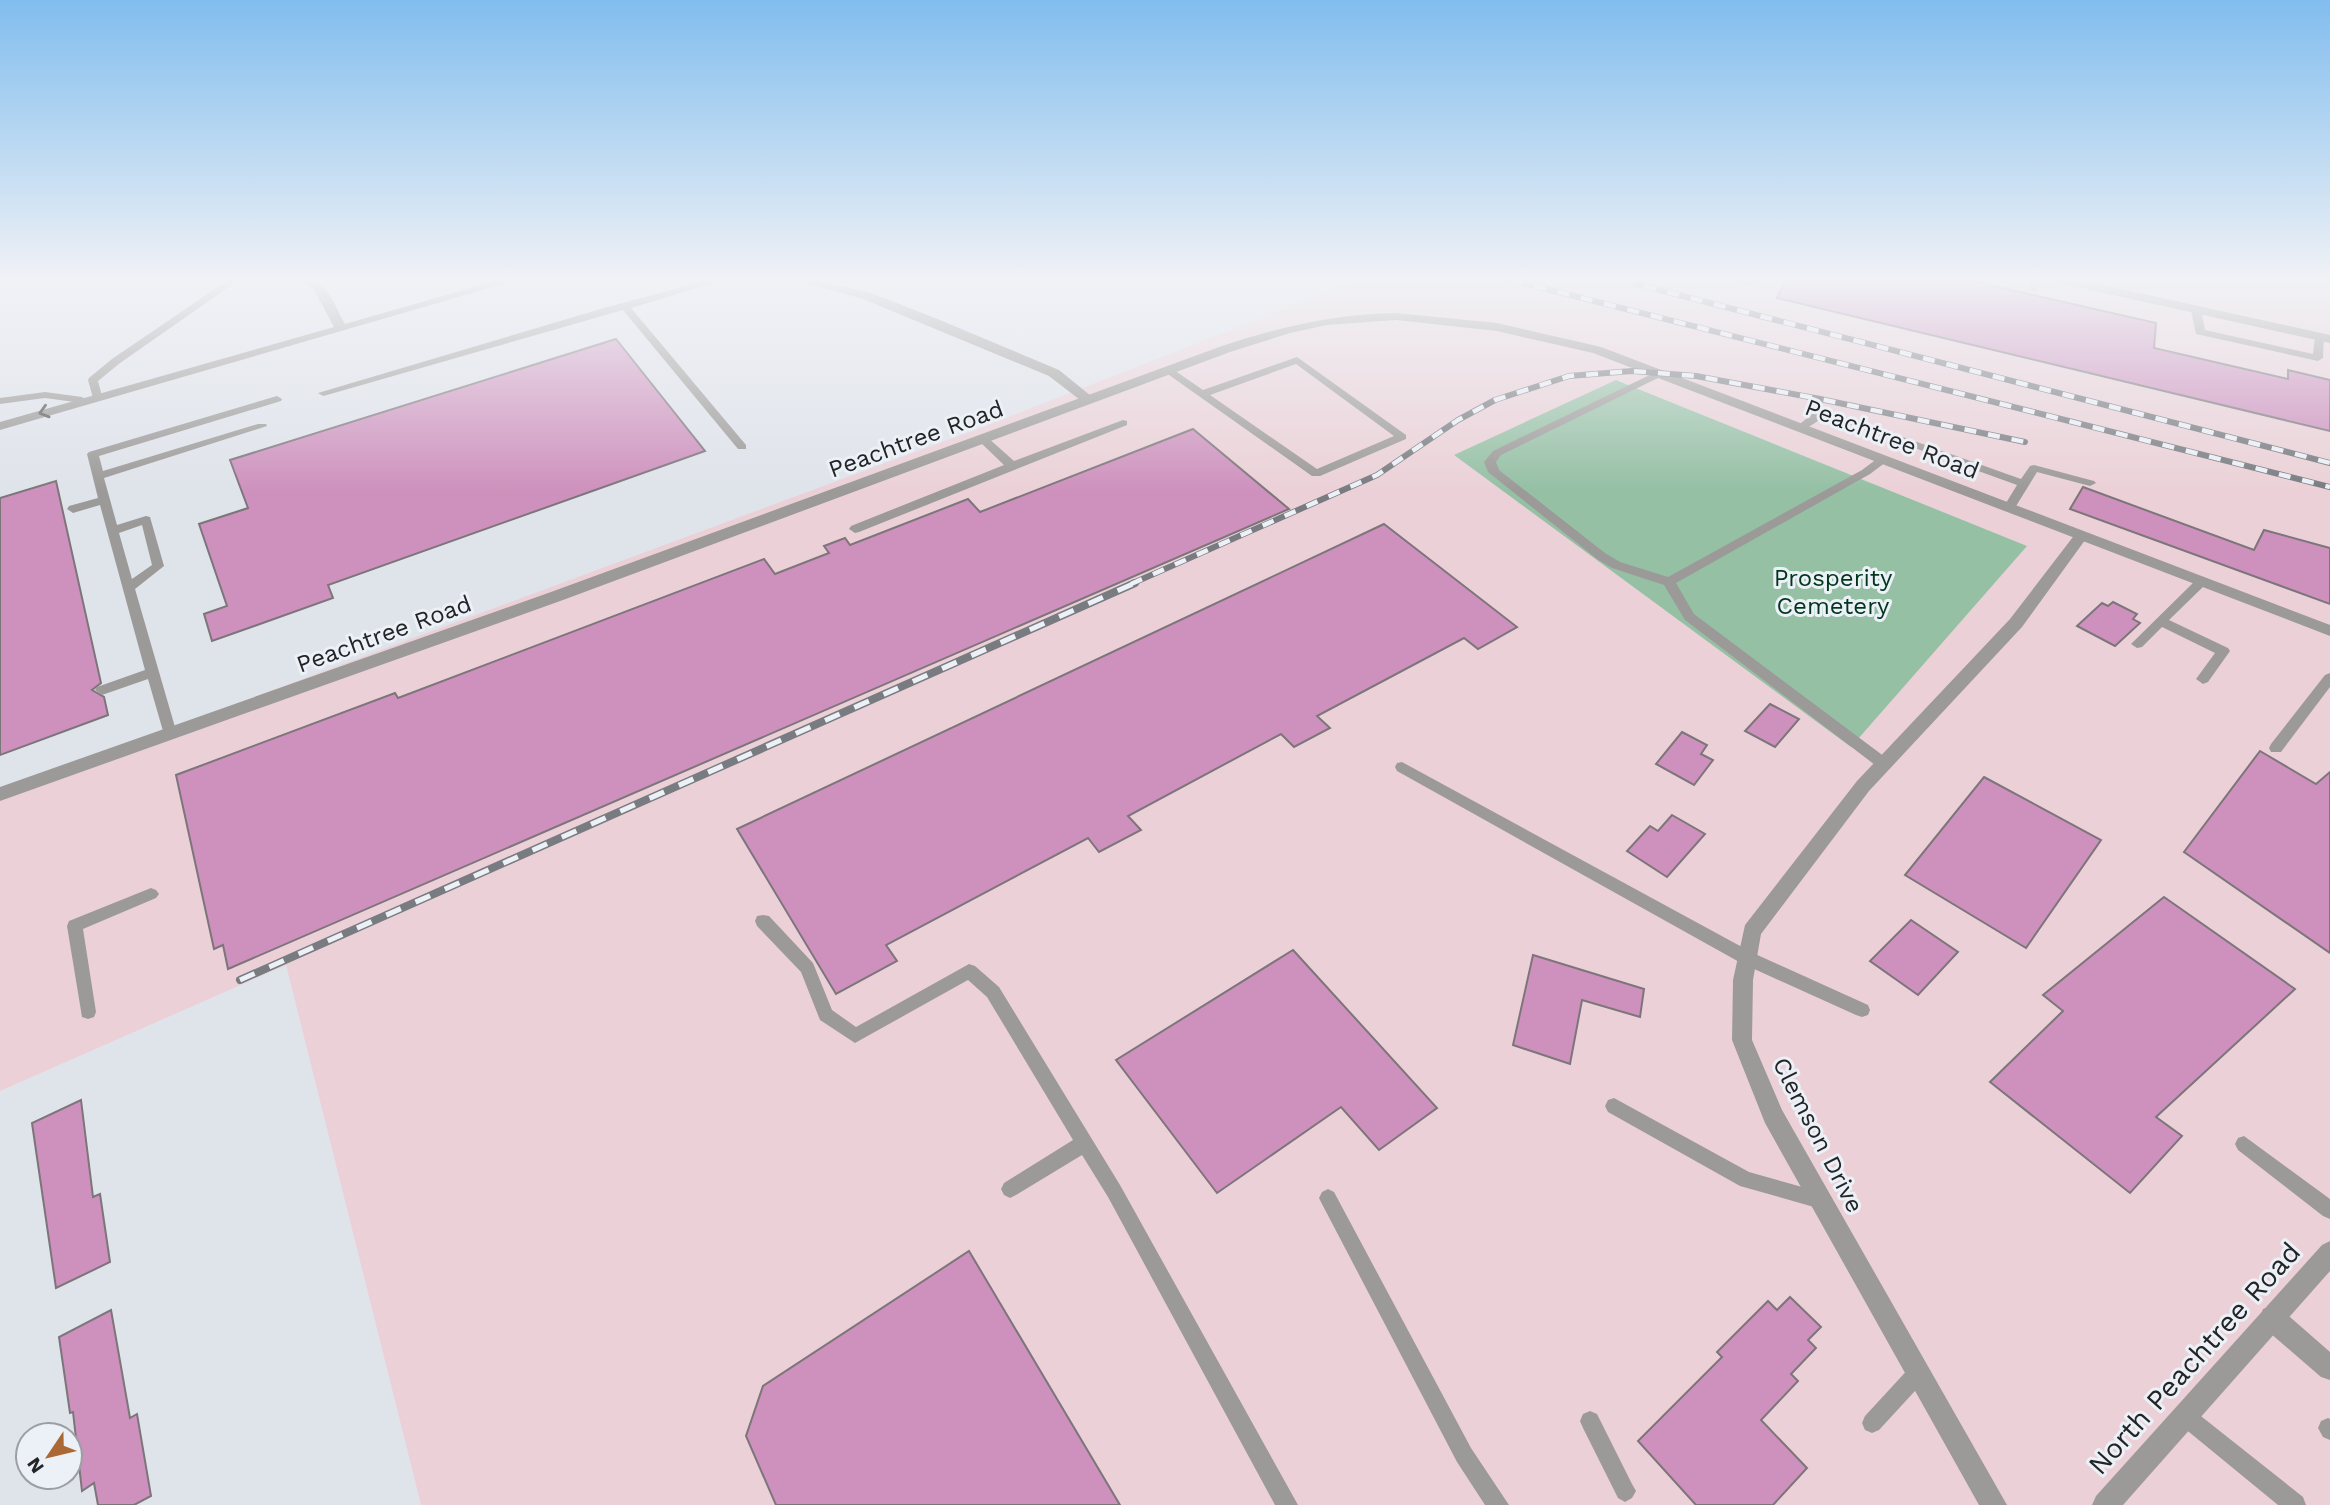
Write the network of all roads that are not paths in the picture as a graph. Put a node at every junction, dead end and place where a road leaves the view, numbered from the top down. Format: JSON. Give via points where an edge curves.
{"nodes":[{"id":1,"x":135,"y":350,"type":"edge"},
{"id":2,"x":261,"y":350,"type":"edge"},
{"id":3,"x":469,"y":350,"type":"edge"},
{"id":4,"x":661,"y":350,"type":"edge"},
{"id":5,"x":1000,"y":350,"type":"edge"},
{"id":6,"x":1224,"y":350,"type":"edge"},
{"id":7,"x":1598,"y":350,"type":"edge"},
{"id":8,"x":2283,"y":350,"type":"edge"},
{"id":9,"x":2321,"y":350,"type":"edge"},
{"id":10,"x":1167,"y":370,"type":"junction"},
{"id":11,"x":1660,"y":373,"type":"junction"},
{"id":12,"x":323,"y":393,"type":"dead end"},
{"id":13,"x":1203,"y":394,"type":"junction"},
{"id":14,"x":97,"y":396,"type":"junction"},
{"id":15,"x":277,"y":399,"type":"dead end"},
{"id":16,"x":82,"y":400,"type":"junction"},
{"id":17,"x":1089,"y":400,"type":"junction"},
{"id":18,"x":0,"y":401,"type":"edge"},
{"id":19,"x":1123,"y":423,"type":"dead end"},
{"id":20,"x":0,"y":426,"type":"edge"},
{"id":21,"x":262,"y":426,"type":"dead end"},
{"id":22,"x":1800,"y":428,"type":"junction"},
{"id":23,"x":983,"y":439,"type":"junction"},
{"id":24,"x":742,"y":447,"type":"dead end"},
{"id":25,"x":1882,"y":460,"type":"junction"},
{"id":26,"x":1012,"y":466,"type":"junction"},
{"id":27,"x":98,"y":476,"type":"junction"},
{"id":28,"x":2090,"y":483,"type":"dead end"},
{"id":29,"x":2025,"y":484,"type":"junction"},
{"id":30,"x":104,"y":500,"type":"junction"},
{"id":31,"x":2008,"y":508,"type":"junction"},
{"id":32,"x":72,"y":509,"type":"dead end"},
{"id":33,"x":855,"y":529,"type":"dead end"},
{"id":34,"x":113,"y":531,"type":"junction"},
{"id":35,"x":2081,"y":536,"type":"junction"},
{"id":36,"x":1669,"y":582,"type":"junction"},
{"id":37,"x":2201,"y":582,"type":"junction"},
{"id":38,"x":129,"y":588,"type":"junction"},
{"id":39,"x":2161,"y":621,"type":"junction"},
{"id":40,"x":2330,"y":631,"type":"edge"},
{"id":41,"x":2137,"y":644,"type":"dead end"},
{"id":42,"x":151,"y":673,"type":"junction"},
{"id":43,"x":2330,"y":678,"type":"edge"},
{"id":44,"x":2203,"y":679,"type":"dead end"},
{"id":45,"x":102,"y":690,"type":"dead end"},
{"id":46,"x":170,"y":734,"type":"junction"},
{"id":47,"x":2276,"y":748,"type":"dead end"},
{"id":48,"x":1884,"y":764,"type":"junction"},
{"id":49,"x":1402,"y":767,"type":"dead end"},
{"id":50,"x":0,"y":794,"type":"edge"},
{"id":51,"x":152,"y":894,"type":"dead end"},
{"id":52,"x":762,"y":921,"type":"dead end"},
{"id":53,"x":1747,"y":958,"type":"junction"},
{"id":54,"x":1863,"y":1010,"type":"dead end"},
{"id":55,"x":88,"y":1012,"type":"dead end"},
{"id":56,"x":1614,"y":1106,"type":"dead end"},
{"id":57,"x":1085,"y":1143,"type":"junction"},
{"id":58,"x":2244,"y":1144,"type":"dead end"},
{"id":59,"x":1010,"y":1189,"type":"dead end"},
{"id":60,"x":1328,"y":1198,"type":"dead end"},
{"id":61,"x":1821,"y":1200,"type":"junction"},
{"id":62,"x":2330,"y":1210,"type":"edge"},
{"id":63,"x":2330,"y":1253,"type":"edge"},
{"id":64,"x":2272,"y":1318,"type":"junction"},
{"id":65,"x":2330,"y":1368,"type":"edge"},
{"id":66,"x":1919,"y":1372,"type":"junction"},
{"id":67,"x":2185,"y":1416,"type":"junction"},
{"id":68,"x":1590,"y":1421,"type":"dead end"},
{"id":69,"x":1872,"y":1423,"type":"dead end"},
{"id":70,"x":1625,"y":1491,"type":"dead end"},
{"id":71,"x":1287,"y":1505,"type":"edge"},
{"id":72,"x":1498,"y":1505,"type":"edge"},
{"id":73,"x":1994,"y":1505,"type":"edge"},
{"id":74,"x":2105,"y":1505,"type":"edge"},
{"id":75,"x":2295,"y":1505,"type":"edge"}],
"edges":[{"from":1,"to":14,"type":"lane","via":[[93,380]]},
{"from":2,"to":14,"type":"street"},
{"from":3,"to":12,"type":"lane"},
{"from":4,"to":24,"type":"lane"},
{"from":5,"to":17,"type":"street","via":[[1054,373]]},
{"from":6,"to":10,"type":"street","name":"Peachtree Road"},
{"from":7,"to":11,"type":"street","name":"Peachtree Road"},
{"from":8,"to":9,"type":"lane","via":[[2318,358]]},
{"from":10,"to":13,"type":"lane"},
{"from":10,"to":17,"type":"street","name":"Peachtree Road"},
{"from":11,"to":22,"type":"street","name":"Peachtree Road"},
{"from":11,"to":36,"type":"lane","via":[[1511,445],[1490,462],[1494,472],[1601,556]]},
{"from":13,"to":13,"type":"lane","via":[[1316,474],[1402,438],[1297,360]]},
{"from":14,"to":16,"type":"street"},
{"from":15,"to":27,"type":"lane","via":[[93,454]]},
{"from":16,"to":18,"type":"lane","via":[[45,395]]},
{"from":16,"to":20,"type":"street","one_way":true},
{"from":17,"to":23,"type":"street","name":"Peachtree Road"},
{"from":19,"to":26,"type":"lane"},
{"from":21,"to":27,"type":"lane"},
{"from":22,"to":25,"type":"street","name":"Peachtree Road"},
{"from":22,"to":29,"type":"lane","via":[[1816,416],[1830,414]]},
{"from":23,"to":26,"type":"lane"},
{"from":23,"to":46,"type":"street","name":"Peachtree Road"},
{"from":25,"to":31,"type":"street","name":"Peachtree Road"},
{"from":25,"to":36,"type":"lane"},
{"from":26,"to":33,"type":"lane"},
{"from":27,"to":30,"type":"lane"},
{"from":28,"to":29,"type":"lane","via":[[2034,468]]},
{"from":29,"to":31,"type":"lane"},
{"from":30,"to":32,"type":"lane"},
{"from":30,"to":34,"type":"lane"},
{"from":31,"to":35,"type":"street","name":"Peachtree Road"},
{"from":34,"to":38,"type":"lane"},
{"from":34,"to":38,"type":"lane","via":[[146,520],[158,566]]},
{"from":35,"to":37,"type":"street","name":"Peachtree Road"},
{"from":35,"to":48,"type":"street","name":"Clemson Drive","via":[[2016,623]]},
{"from":36,"to":48,"type":"lane","via":[[1689,617]]},
{"from":37,"to":39,"type":"lane"},
{"from":37,"to":40,"type":"street","name":"Peachtree Road"},
{"from":38,"to":42,"type":"lane"},
{"from":39,"to":41,"type":"lane"},
{"from":39,"to":44,"type":"lane","via":[[2223,651]]},
{"from":42,"to":45,"type":"lane"},
{"from":42,"to":46,"type":"lane"},
{"from":43,"to":47,"type":"lane"},
{"from":46,"to":50,"type":"street","name":"Peachtree Road"},
{"from":48,"to":53,"type":"street","name":"Clemson Drive","via":[[1752,931]]},
{"from":49,"to":53,"type":"lane"},
{"from":51,"to":55,"type":"lane","via":[[75,926]]},
{"from":52,"to":57,"type":"lane","via":[[807,968],[826,1015],[855,1036],[969,971],[993,992]]},
{"from":53,"to":54,"type":"lane"},
{"from":53,"to":61,"type":"street","name":"Clemson Drive","via":[[1742,1040],[1773,1116]]},
{"from":56,"to":61,"type":"lane","via":[[1746,1180]]},
{"from":57,"to":59,"type":"lane"},
{"from":57,"to":71,"type":"lane"},
{"from":58,"to":62,"type":"lane"},
{"from":60,"to":72,"type":"lane","via":[[1464,1455]]},
{"from":61,"to":66,"type":"street","name":"Clemson Drive"},
{"from":63,"to":64,"type":"street","name":"North Peachtree Road"},
{"from":64,"to":65,"type":"street"},
{"from":64,"to":67,"type":"street","name":"North Peachtree Road"},
{"from":66,"to":69,"type":"lane"},
{"from":66,"to":73,"type":"street","name":"Clemson Drive"},
{"from":67,"to":74,"type":"street","name":"North Peachtree Road"},
{"from":67,"to":75,"type":"lane"},
{"from":68,"to":70,"type":"lane"}]}
